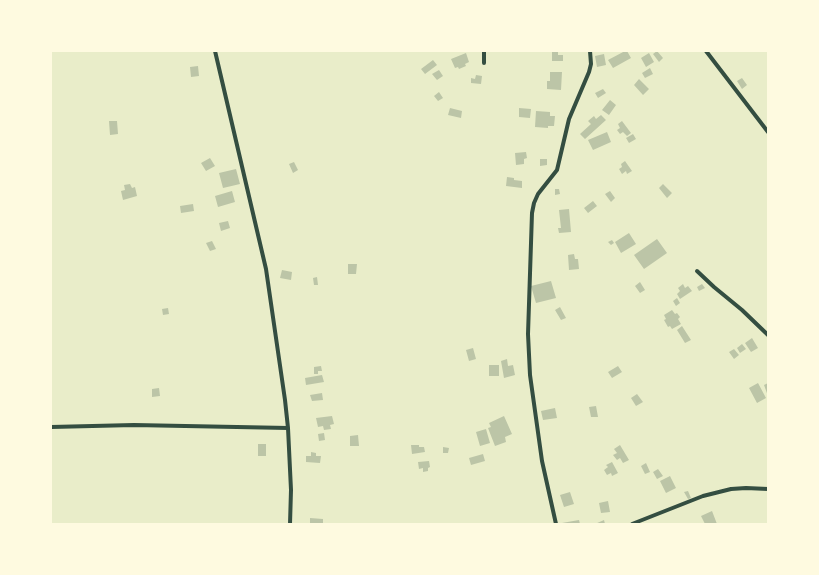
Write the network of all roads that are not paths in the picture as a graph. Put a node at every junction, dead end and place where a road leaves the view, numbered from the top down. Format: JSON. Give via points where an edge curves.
{"nodes":[{"id":1,"x":215,"y":51,"type":"edge"},
{"id":2,"x":484,"y":51,"type":"edge"},
{"id":3,"x":590,"y":51,"type":"edge"},
{"id":4,"x":706,"y":51,"type":"edge"},
{"id":5,"x":484,"y":63,"type":"dead end"},
{"id":6,"x":768,"y":132,"type":"edge"},
{"id":7,"x":697,"y":271,"type":"dead end"},
{"id":8,"x":768,"y":336,"type":"edge"},
{"id":9,"x":51,"y":427,"type":"edge"},
{"id":10,"x":288,"y":428,"type":"junction"},
{"id":11,"x":768,"y":490,"type":"edge"},
{"id":12,"x":290,"y":524,"type":"edge"},
{"id":13,"x":556,"y":524,"type":"edge"},
{"id":14,"x":632,"y":524,"type":"edge"}],
"edges":[{"from":1,"to":10,"type":"street","via":[[266,269]]},
{"from":2,"to":5,"type":"street"},
{"from":3,"to":13,"type":"street","via":[[589,72],[569,119],[557,170],[538,194],[532,213],[528,334],[530,375],[542,461]]},
{"from":4,"to":6,"type":"street"},
{"from":7,"to":8,"type":"street"},
{"from":9,"to":10,"type":"street","via":[[134,425]]},
{"from":10,"to":12,"type":"street"},
{"from":11,"to":14,"type":"street","via":[[731,489]]}]}
